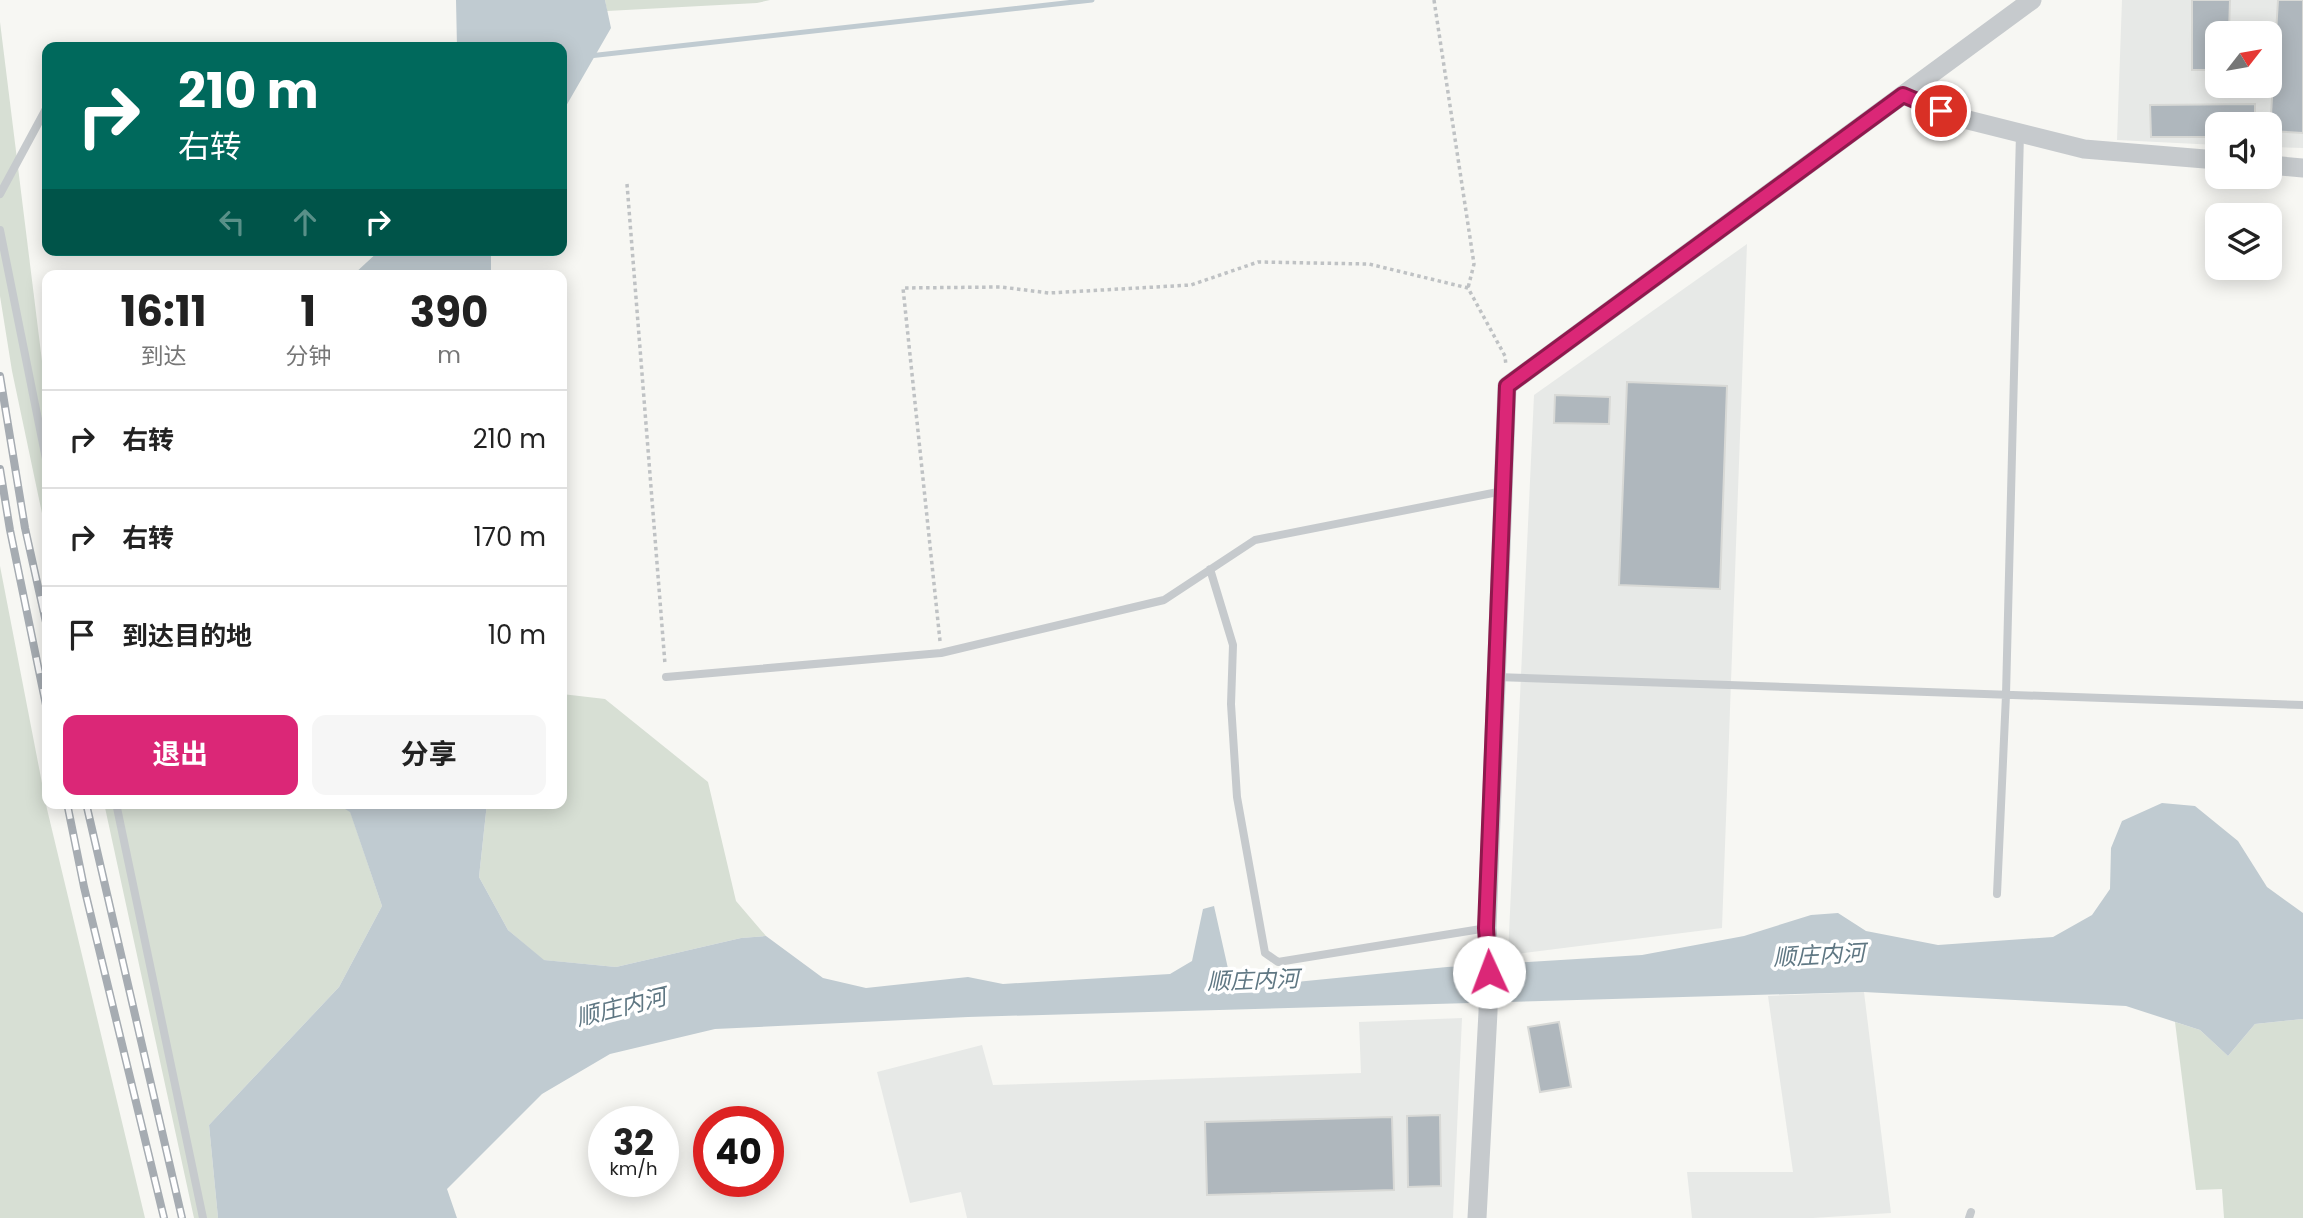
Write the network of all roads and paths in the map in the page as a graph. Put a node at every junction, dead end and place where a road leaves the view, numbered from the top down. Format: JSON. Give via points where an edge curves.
{"nodes":[{"id":1,"x":1434,"y":0,"type":"edge"},
{"id":2,"x":2032,"y":0,"type":"edge"},
{"id":3,"x":1903,"y":95,"type":"junction"},
{"id":4,"x":42,"y":116,"type":"edge"},
{"id":5,"x":2020,"y":133,"type":"junction"},
{"id":6,"x":2205,"y":159,"type":"edge"},
{"id":7,"x":2282,"y":166,"type":"edge"},
{"id":8,"x":2303,"y":168,"type":"edge"},
{"id":9,"x":626,"y":184,"type":"dead end"},
{"id":10,"x":0,"y":194,"type":"edge"},
{"id":11,"x":0,"y":230,"type":"edge"},
{"id":12,"x":1468,"y":288,"type":"junction"},
{"id":13,"x":1507,"y":386,"type":"junction"},
{"id":14,"x":42,"y":439,"type":"edge"},
{"id":15,"x":1503,"y":491,"type":"junction"},
{"id":16,"x":1210,"y":569,"type":"junction"},
{"id":17,"x":942,"y":653,"type":"junction"},
{"id":18,"x":666,"y":677,"type":"joint"},
{"id":19,"x":1496,"y":677,"type":"junction"},
{"id":20,"x":2006,"y":695,"type":"junction"},
{"id":21,"x":2303,"y":705,"type":"edge"},
{"id":22,"x":117,"y":809,"type":"edge"},
{"id":23,"x":1997,"y":894,"type":"dead end"},
{"id":24,"x":1486,"y":928,"type":"junction"},
{"id":25,"x":203,"y":1218,"type":"edge"},
{"id":26,"x":1477,"y":1218,"type":"edge"}],
"edges":[{"from":1,"to":12,"type":"path","via":[[1474,264]]},
{"from":2,"to":3,"type":"street"},
{"from":3,"to":5,"type":"street","via":[[1960,118]]},
{"from":3,"to":13,"type":"street"},
{"from":4,"to":10,"type":"lane"},
{"from":5,"to":6,"type":"street","via":[[2084,149]]},
{"from":5,"to":20,"type":"lane"},
{"from":7,"to":8,"type":"street"},
{"from":9,"to":18,"type":"path"},
{"from":11,"to":14,"type":"lane"},
{"from":12,"to":13,"type":"path","via":[[1505,356]]},
{"from":12,"to":17,"type":"path","via":[[1369,264],[1258,262],[1191,285],[1049,293],[1001,287],[903,288]]},
{"from":13,"to":15,"type":"street"},
{"from":15,"to":16,"type":"lane","via":[[1255,540]]},
{"from":15,"to":19,"type":"street"},
{"from":16,"to":17,"type":"lane","via":[[1164,600]]},
{"from":16,"to":24,"type":"lane","via":[[1233,645],[1231,704],[1237,797],[1265,953],[1279,962]]},
{"from":17,"to":18,"type":"lane"},
{"from":19,"to":20,"type":"lane"},
{"from":19,"to":24,"type":"street"},
{"from":20,"to":21,"type":"lane"},
{"from":20,"to":23,"type":"lane"},
{"from":22,"to":25,"type":"lane"},
{"from":24,"to":26,"type":"street","via":[[1488,1012]]}]}
